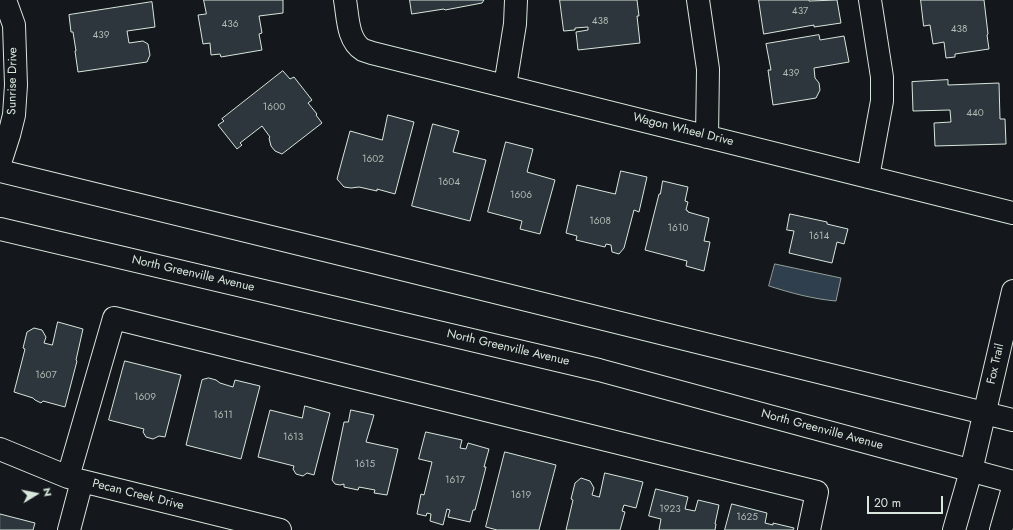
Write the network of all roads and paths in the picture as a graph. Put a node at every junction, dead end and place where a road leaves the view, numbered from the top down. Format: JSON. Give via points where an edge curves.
{"nodes":[{"id":1,"x":4,"y":0,"type":"edge"},
{"id":2,"x":345,"y":0,"type":"edge"},
{"id":3,"x":516,"y":0,"type":"edge"},
{"id":4,"x":698,"y":0,"type":"edge"},
{"id":5,"x":870,"y":0,"type":"edge"},
{"id":6,"x":505,"y":86,"type":"junction"},
{"id":7,"x":707,"y":137,"type":"junction"},
{"id":8,"x":0,"y":163,"type":"edge"},
{"id":9,"x":0,"y":171,"type":"edge"},
{"id":10,"x":868,"y":177,"type":"junction"},
{"id":11,"x":1013,"y":213,"type":"edge"},
{"id":12,"x":0,"y":228,"type":"edge"},
{"id":13,"x":1013,"y":291,"type":"edge"},
{"id":14,"x":985,"y":413,"type":"junction"},
{"id":15,"x":1013,"y":420,"type":"edge"},
{"id":16,"x":0,"y":449,"type":"edge"},
{"id":17,"x":971,"y":471,"type":"junction"},
{"id":18,"x":75,"y":479,"type":"junction"},
{"id":19,"x":1013,"y":482,"type":"edge"},
{"id":20,"x":1013,"y":488,"type":"edge"},
{"id":21,"x":235,"y":525,"type":"edge"},
{"id":22,"x":69,"y":530,"type":"edge"},
{"id":23,"x":280,"y":530,"type":"edge"},
{"id":24,"x":809,"y":530,"type":"edge"},
{"id":25,"x":954,"y":530,"type":"edge"},
{"id":26,"x":1001,"y":530,"type":"edge"}],
"edges":[{"from":1,"to":8,"type":"main road","name":"Sunrise Drive","via":[[14,25],[16,85],[14,115]]},
{"from":2,"to":6,"type":"main road","name":"Wagon Wheel Drive","via":[[350,34],[363,49]]},
{"from":3,"to":6,"type":"main road","via":[[515,24]]},
{"from":4,"to":7,"type":"main road","via":[[708,69]]},
{"from":5,"to":10,"type":"main road","via":[[882,77],[882,101]]},
{"from":6,"to":7,"type":"main road","name":"Wagon Wheel Drive"},
{"from":7,"to":10,"type":"main road","name":"Wagon Wheel Drive"},
{"from":9,"to":14,"type":"main road"},
{"from":10,"to":11,"type":"main road","name":"Wagon Wheel Drive"},
{"from":12,"to":17,"type":"main road","name":"North Greenville Avenue","via":[[599,370]]},
{"from":13,"to":14,"type":"main road","name":"Fox Trail"},
{"from":14,"to":15,"type":"main road"},
{"from":14,"to":17,"type":"main road","name":"Fox Trail"},
{"from":16,"to":18,"type":"main road","name":"Pecan Creek Drive"},
{"from":17,"to":19,"type":"main road","name":"North Greenville Avenue"},
{"from":17,"to":25,"type":"main road","name":"Fox Trail"},
{"from":18,"to":21,"type":"main road","name":"Pecan Creek Drive"},
{"from":18,"to":22,"type":"main road"},
{"from":18,"to":24,"type":"main road","via":[[114,318],[817,492]]},
{"from":20,"to":26,"type":"main road"},
{"from":21,"to":23,"type":"main road","name":"Pecan Creek Drive"}]}
